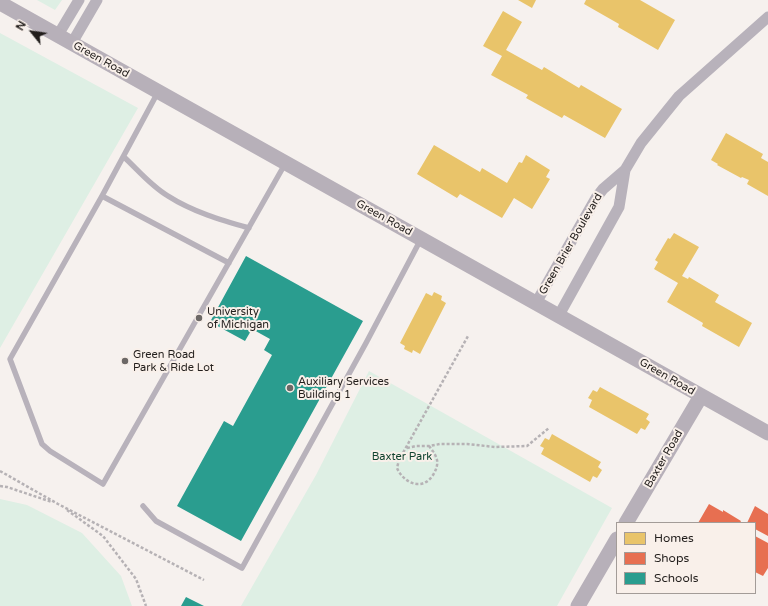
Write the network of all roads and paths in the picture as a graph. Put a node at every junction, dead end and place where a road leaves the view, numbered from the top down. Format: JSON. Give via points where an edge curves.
{"nodes":[{"id":1,"x":79,"y":0,"type":"edge"},
{"id":2,"x":97,"y":0,"type":"edge"},
{"id":3,"x":0,"y":3,"type":"edge"},
{"id":4,"x":768,"y":17,"type":"edge"},
{"id":5,"x":58,"y":35,"type":"junction"},
{"id":6,"x":72,"y":43,"type":"junction"},
{"id":7,"x":158,"y":91,"type":"junction"},
{"id":8,"x":124,"y":157,"type":"junction"},
{"id":9,"x":286,"y":162,"type":"junction"},
{"id":10,"x":625,"y":170,"type":"junction"},
{"id":11,"x":102,"y":196,"type":"junction"},
{"id":12,"x":249,"y":228,"type":"junction"},
{"id":13,"x":421,"y":238,"type":"junction"},
{"id":14,"x":229,"y":263,"type":"junction"},
{"id":15,"x":536,"y":303,"type":"junction"},
{"id":16,"x":559,"y":315,"type":"junction"},
{"id":17,"x":468,"y":336,"type":"dead end"},
{"id":18,"x":701,"y":396,"type":"junction"},
{"id":19,"x":549,"y":428,"type":"dead end"},
{"id":20,"x":768,"y":433,"type":"edge"},
{"id":21,"x":429,"y":446,"type":"junction"},
{"id":22,"x":406,"y":448,"type":"junction"},
{"id":23,"x":0,"y":471,"type":"edge"},
{"id":24,"x":0,"y":486,"type":"edge"},
{"id":25,"x":58,"y":504,"type":"junction"},
{"id":26,"x":143,"y":506,"type":"dead end"},
{"id":27,"x":627,"y":522,"type":"edge"},
{"id":28,"x":616,"y":541,"type":"edge"},
{"id":29,"x":204,"y":580,"type":"dead end"},
{"id":30,"x":146,"y":606,"type":"edge"},
{"id":31,"x":578,"y":606,"type":"edge"}],
"edges":[{"from":1,"to":5,"type":"street"},
{"from":2,"to":6,"type":"street"},
{"from":3,"to":5,"type":"street","name":"Green Road"},
{"from":4,"to":10,"type":"street","name":"Green Brier Boulevard","via":[[679,96],[641,143]]},
{"from":5,"to":6,"type":"street","name":"Green Road"},
{"from":6,"to":7,"type":"street","name":"Green Road"},
{"from":7,"to":8,"type":"lane"},
{"from":7,"to":9,"type":"street","name":"Green Road"},
{"from":8,"to":11,"type":"lane"},
{"from":8,"to":12,"type":"lane","via":[[153,185],[188,208]]},
{"from":9,"to":12,"type":"lane"},
{"from":9,"to":13,"type":"street","name":"Green Road"},
{"from":10,"to":15,"type":"street","name":"Green Brier Boulevard","via":[[596,198]]},
{"from":10,"to":16,"type":"street","name":"Green Brier Boulevard","via":[[618,207]]},
{"from":11,"to":14,"type":"lane"},
{"from":11,"to":14,"type":"lane","via":[[10,359],[42,444],[50,452],[103,484]]},
{"from":12,"to":14,"type":"lane"},
{"from":13,"to":15,"type":"street","name":"Green Road"},
{"from":13,"to":26,"type":"lane","via":[[242,568],[156,521]]},
{"from":15,"to":16,"type":"street","name":"Green Road"},
{"from":16,"to":18,"type":"street","name":"Green Road"},
{"from":17,"to":22,"type":"path"},
{"from":18,"to":20,"type":"street","name":"Green Road"},
{"from":18,"to":27,"type":"street","name":"Baxter Road"},
{"from":19,"to":21,"type":"path","via":[[527,446]]},
{"from":21,"to":22,"type":"path"},
{"from":21,"to":22,"type":"path","via":[[437,459],[437,470],[430,481],[420,485],[400,476],[397,468]]},
{"from":23,"to":25,"type":"path"},
{"from":24,"to":25,"type":"path"},
{"from":25,"to":29,"type":"path"},
{"from":25,"to":30,"type":"path","via":[[103,536],[136,579]]},
{"from":28,"to":31,"type":"street"}]}
